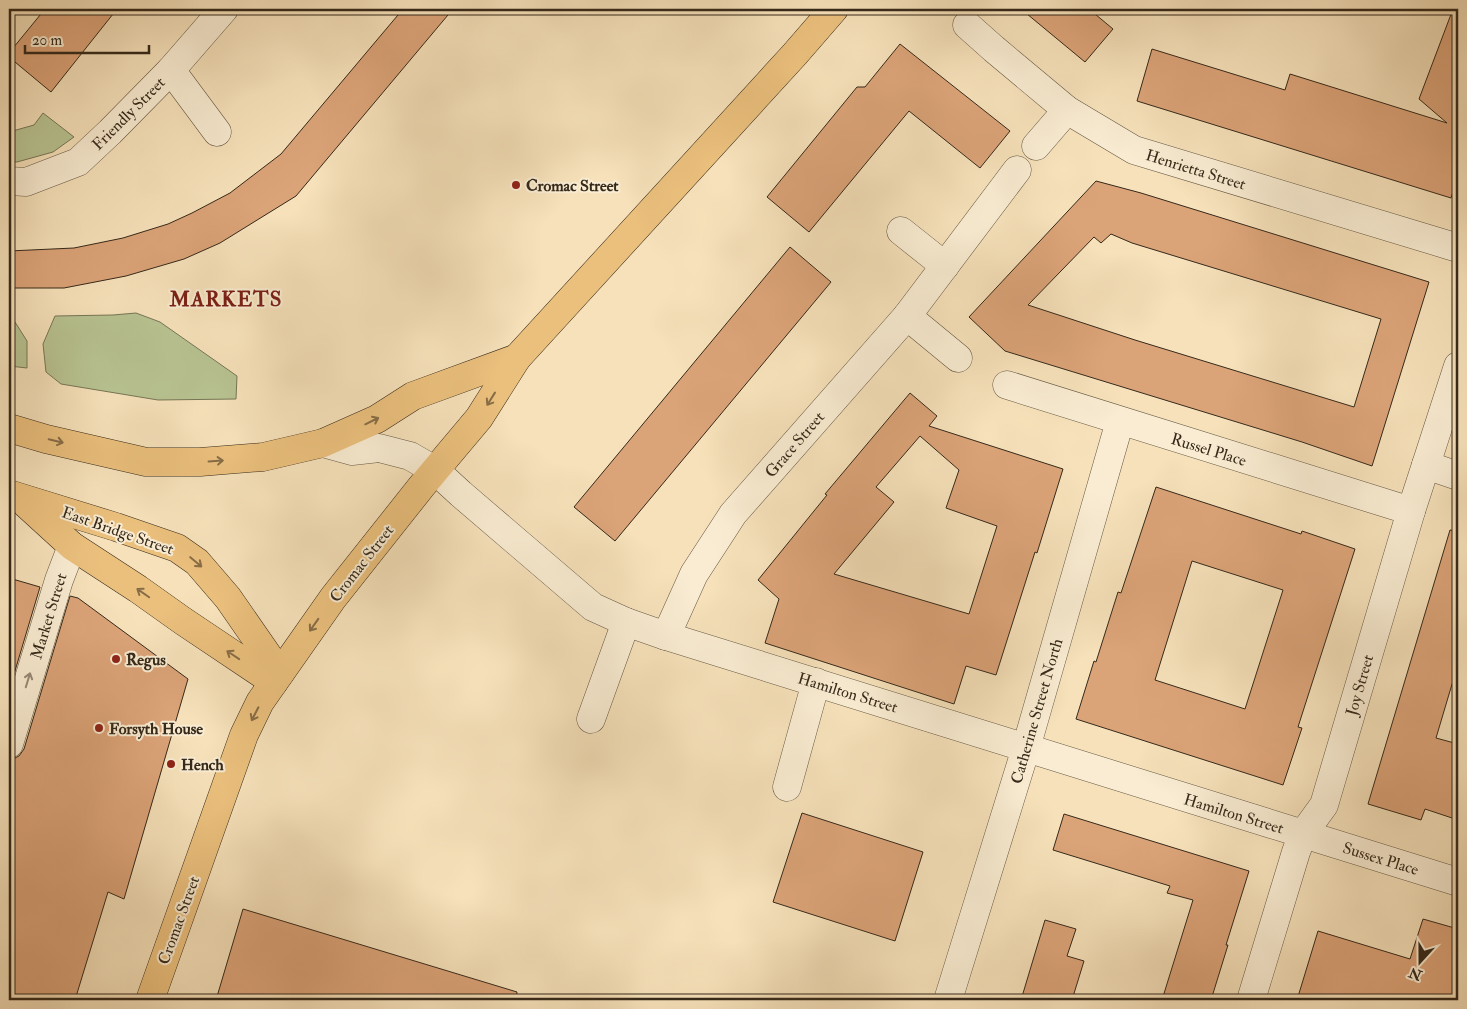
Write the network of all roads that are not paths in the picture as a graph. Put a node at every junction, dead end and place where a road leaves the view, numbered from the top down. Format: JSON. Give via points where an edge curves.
{"nodes":[{"id":1,"x":224,"y":9,"type":"edge"},
{"id":2,"x":834,"y":9,"type":"edge"},
{"id":3,"x":967,"y":25,"type":"dead end"},
{"id":4,"x":171,"y":70,"type":"junction"},
{"id":5,"x":1067,"y":110,"type":"junction"},
{"id":6,"x":218,"y":132,"type":"dead end"},
{"id":7,"x":1036,"y":146,"type":"dead end"},
{"id":8,"x":1017,"y":170,"type":"dead end"},
{"id":9,"x":9,"y":181,"type":"edge"},
{"id":10,"x":901,"y":230,"type":"dead end"},
{"id":11,"x":1458,"y":248,"type":"edge"},
{"id":12,"x":945,"y":266,"type":"junction"},
{"id":13,"x":907,"y":316,"type":"junction"},
{"id":14,"x":516,"y":358,"type":"junction"},
{"id":15,"x":958,"y":358,"type":"dead end"},
{"id":16,"x":1458,"y":366,"type":"edge"},
{"id":17,"x":1007,"y":385,"type":"dead end"},
{"id":18,"x":1120,"y":421,"type":"junction"},
{"id":19,"x":9,"y":428,"type":"edge"},
{"id":20,"x":323,"y":443,"type":"junction"},
{"id":21,"x":1426,"y":465,"type":"junction"},
{"id":22,"x":436,"y":471,"type":"junction"},
{"id":23,"x":1458,"y":476,"type":"edge"},
{"id":24,"x":14,"y":496,"type":"edge"},
{"id":25,"x":1411,"y":511,"type":"junction"},
{"id":26,"x":72,"y":546,"type":"junction"},
{"id":27,"x":626,"y":622,"type":"junction"},
{"id":28,"x":666,"y":636,"type":"junction"},
{"id":29,"x":277,"y":677,"type":"junction"},
{"id":30,"x":816,"y":682,"type":"junction"},
{"id":31,"x":591,"y":719,"type":"dead end"},
{"id":32,"x":9,"y":744,"type":"edge"},
{"id":33,"x":1026,"y":748,"type":"junction"},
{"id":34,"x":787,"y":787,"type":"dead end"},
{"id":35,"x":1303,"y":834,"type":"junction"},
{"id":36,"x":1458,"y":882,"type":"edge"},
{"id":37,"x":150,"y":1000,"type":"edge"},
{"id":38,"x":948,"y":1000,"type":"edge"},
{"id":39,"x":1251,"y":1000,"type":"edge"}],
"edges":[{"from":1,"to":4,"type":"street","name":"Friendly Street"},
{"from":2,"to":14,"type":"main road","name":"Cromac Street"},
{"from":3,"to":5,"type":"street","name":"Henrietta Street"},
{"from":4,"to":6,"type":"street"},
{"from":4,"to":9,"type":"street","name":"Friendly Street","via":[[78,162],[26,182]]},
{"from":5,"to":7,"type":"street"},
{"from":5,"to":11,"type":"street","name":"Henrietta Street","via":[[1134,150]]},
{"from":8,"to":12,"type":"street","name":"Grace Street"},
{"from":10,"to":12,"type":"street"},
{"from":12,"to":13,"type":"street","name":"Grace Street"},
{"from":13,"to":15,"type":"street"},
{"from":13,"to":28,"type":"street","name":"Grace Street","via":[[732,514],[694,574]]},
{"from":20,"to":14,"type":"main road","one_way":true,"via":[[377,419],[412,396]]},
{"from":14,"to":22,"type":"main road","name":"Cromac Street","one_way":true,"via":[[479,418]]},
{"from":16,"to":21,"type":"street","name":"Joy Street"},
{"from":17,"to":18,"type":"street","name":"Russel Place"},
{"from":18,"to":25,"type":"street","name":"Russel Place"},
{"from":18,"to":33,"type":"street","name":"Catherine Street North"},
{"from":19,"to":20,"type":"main road","one_way":true,"via":[[146,462],[263,457]]},
{"from":20,"to":22,"type":"street","via":[[352,451],[379,448],[410,456]]},
{"from":21,"to":23,"type":"street"},
{"from":21,"to":25,"type":"street","name":"Joy Street"},
{"from":22,"to":27,"type":"street","name":"Hamilton Street","via":[[593,607]]},
{"from":22,"to":29,"type":"main road","name":"Cromac Street","one_way":true,"via":[[340,589]]},
{"from":24,"to":26,"type":"main road","name":"East Bridge Street"},
{"from":24,"to":29,"type":"main road","name":"East Bridge Street","one_way":true,"via":[[177,548],[197,562],[228,598]]},
{"from":25,"to":35,"type":"street","name":"Joy Street","via":[[1324,805]]},
{"from":29,"to":26,"type":"main road","name":"East Bridge Street","one_way":true,"via":[[183,621]]},
{"from":32,"to":26,"type":"street","name":"Market Street","one_way":true},
{"from":27,"to":28,"type":"street","name":"Hamilton Street"},
{"from":27,"to":31,"type":"street"},
{"from":28,"to":30,"type":"street","name":"Hamilton Street"},
{"from":29,"to":37,"type":"main road","name":"Cromac Street","one_way":true,"via":[[244,734]]},
{"from":30,"to":33,"type":"street","name":"Hamilton Street"},
{"from":30,"to":34,"type":"street"},
{"from":33,"to":35,"type":"street","name":"Hamilton Street"},
{"from":33,"to":38,"type":"street","name":"Catherine Street North"},
{"from":35,"to":36,"type":"street","name":"Sussex Place"},
{"from":35,"to":39,"type":"street","name":"Joy Street"}]}
